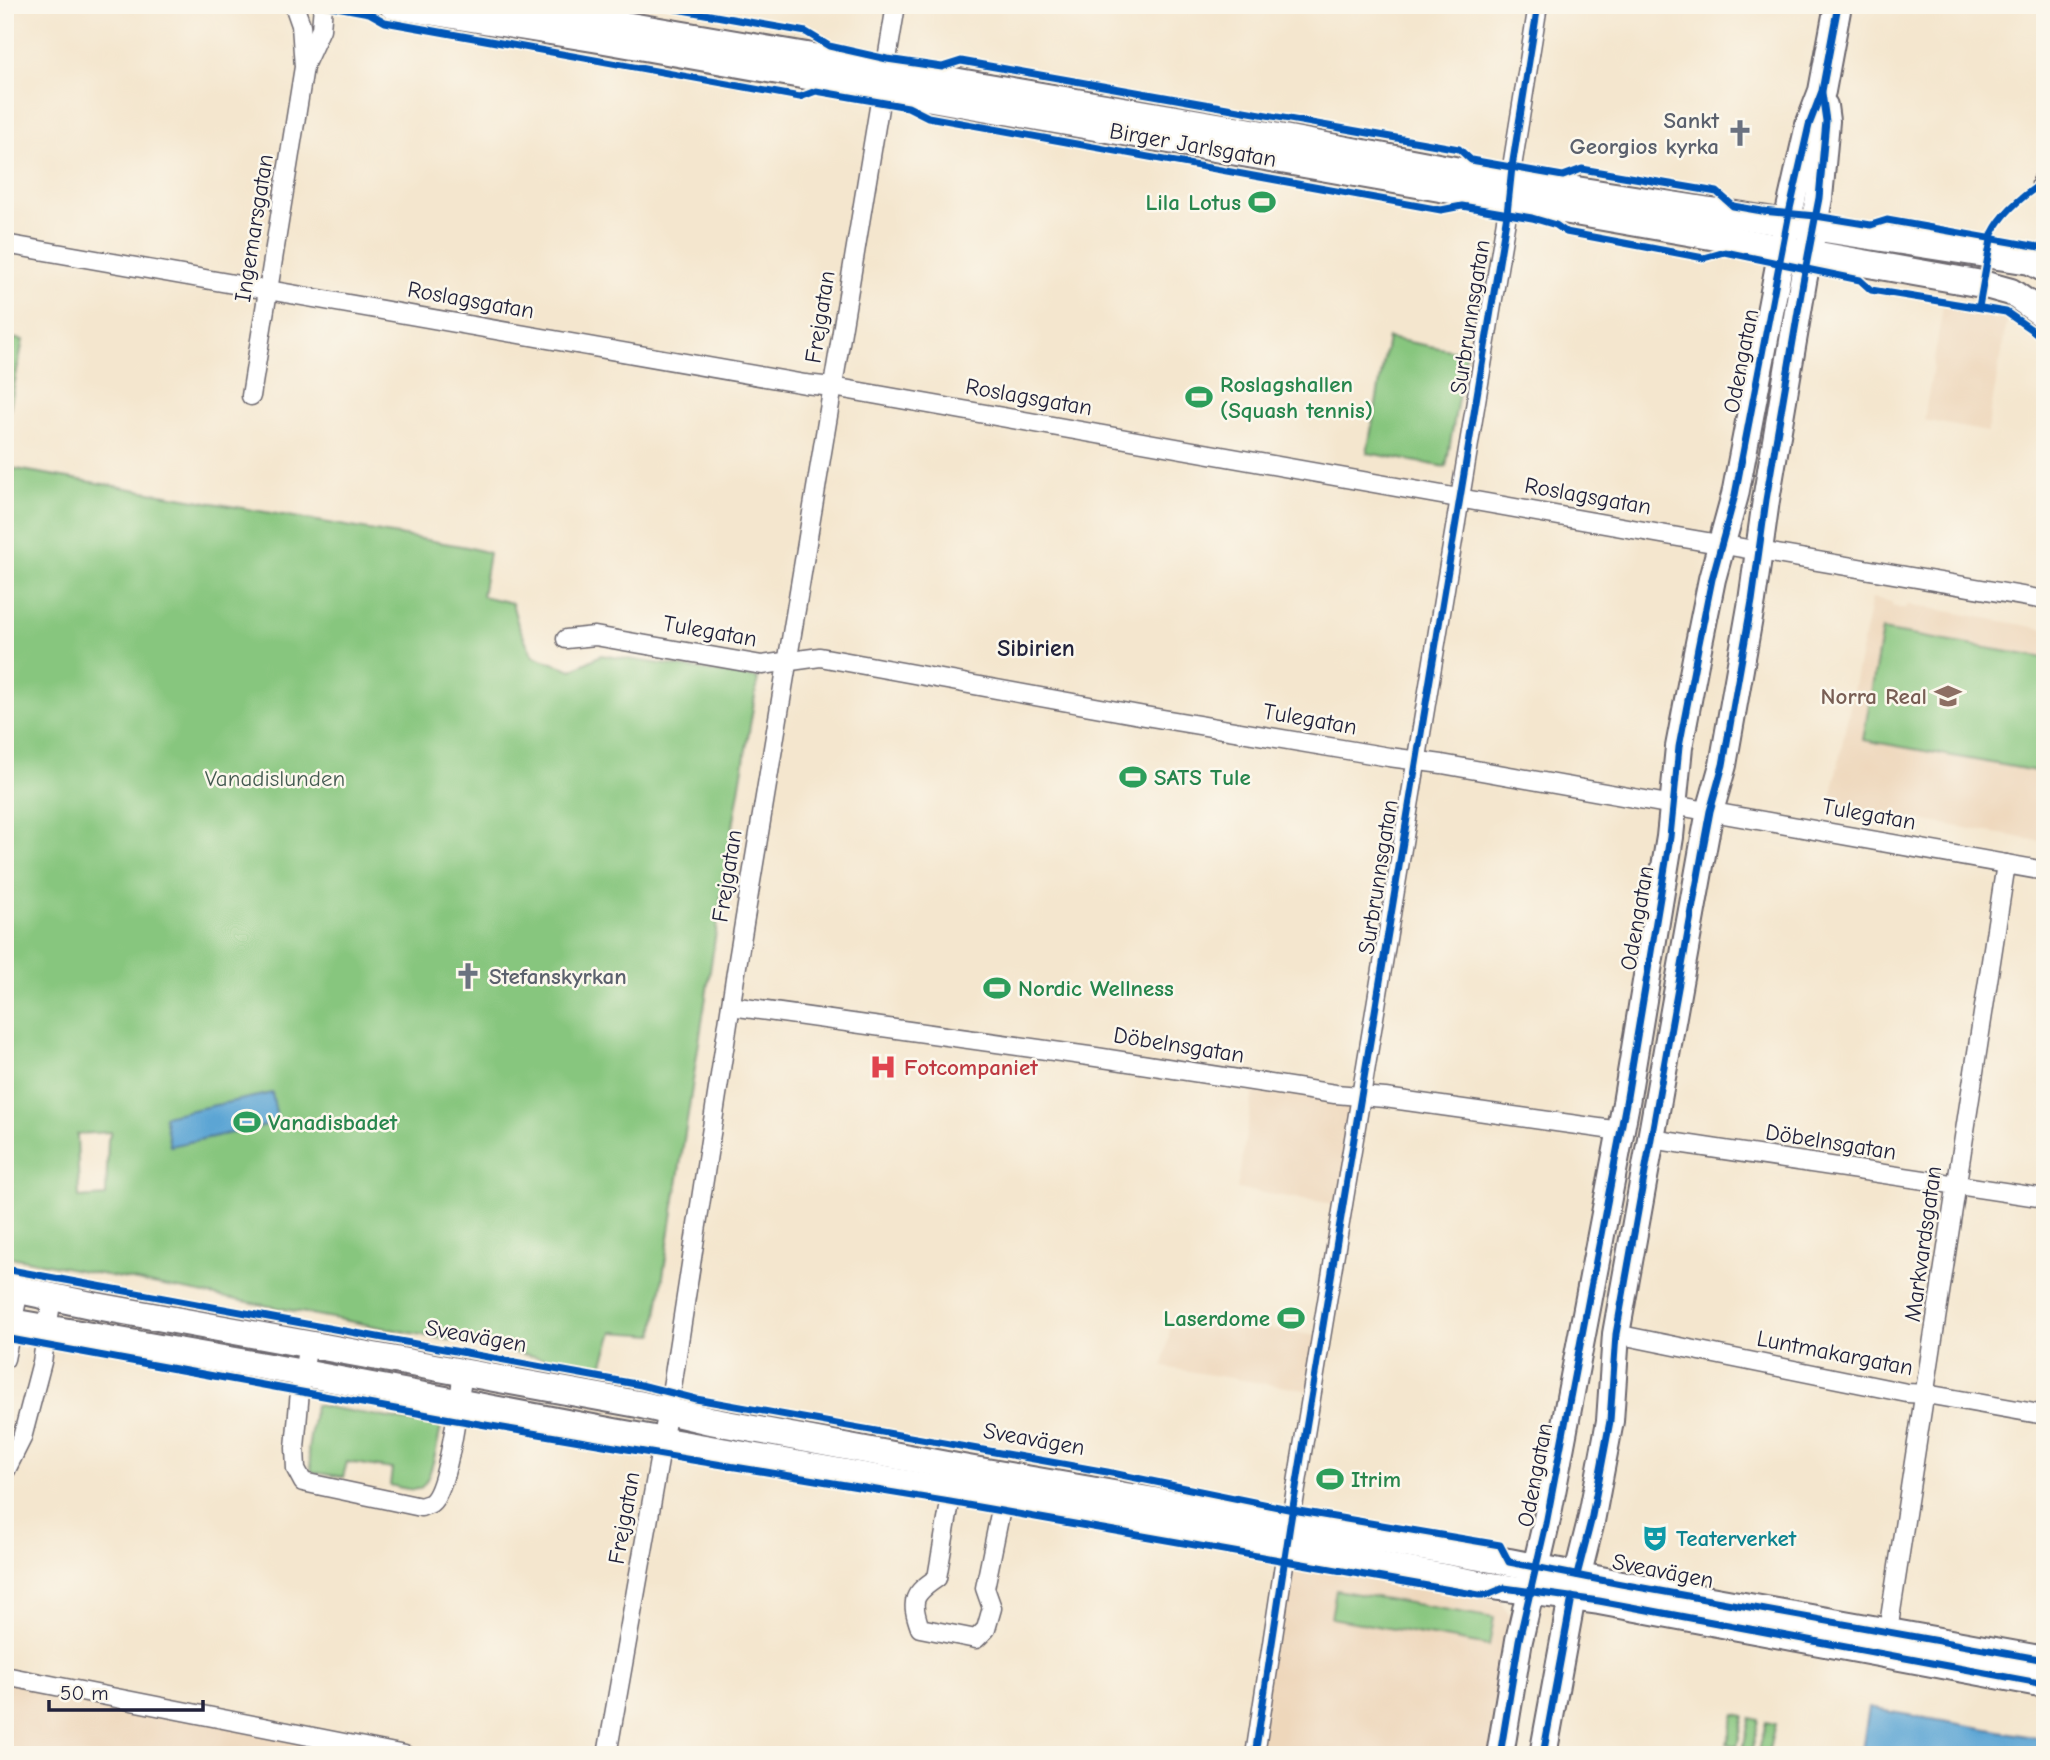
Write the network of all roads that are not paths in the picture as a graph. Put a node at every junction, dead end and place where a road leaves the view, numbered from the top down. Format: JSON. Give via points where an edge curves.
{"nodes":[{"id":1,"x":294,"y":5,"type":"edge"},
{"id":2,"x":323,"y":5,"type":"edge"},
{"id":3,"x":392,"y":5,"type":"edge"},
{"id":4,"x":508,"y":5,"type":"edge"},
{"id":5,"x":896,"y":5,"type":"edge"},
{"id":6,"x":1538,"y":5,"type":"edge"},
{"id":7,"x":1838,"y":5,"type":"edge"},
{"id":8,"x":304,"y":67,"type":"junction"},
{"id":9,"x":883,"y":80,"type":"junction"},
{"id":10,"x":1822,"y":91,"type":"junction"},
{"id":11,"x":1510,"y":190,"type":"junction"},
{"id":12,"x":1787,"y":223,"type":"junction"},
{"id":13,"x":1811,"y":241,"type":"junction"},
{"id":14,"x":5,"y":244,"type":"edge"},
{"id":15,"x":1782,"y":249,"type":"junction"},
{"id":16,"x":2040,"y":264,"type":"edge"},
{"id":17,"x":268,"y":289,"type":"junction"},
{"id":18,"x":2011,"y":292,"type":"junction"},
{"id":19,"x":2045,"y":303,"type":"edge"},
{"id":20,"x":2045,"y":316,"type":"edge"},
{"id":21,"x":833,"y":387,"type":"junction"},
{"id":22,"x":251,"y":396,"type":"dead end"},
{"id":23,"x":1459,"y":498,"type":"junction"},
{"id":24,"x":1722,"y":545,"type":"junction"},
{"id":25,"x":1759,"y":551,"type":"junction"},
{"id":26,"x":2045,"y":600,"type":"edge"},
{"id":27,"x":566,"y":639,"type":"dead end"},
{"id":28,"x":788,"y":661,"type":"junction"},
{"id":29,"x":1416,"y":761,"type":"junction"},
{"id":30,"x":1673,"y":804,"type":"junction"},
{"id":31,"x":1710,"y":811,"type":"junction"},
{"id":32,"x":2006,"y":864,"type":"junction"},
{"id":33,"x":2045,"y":871,"type":"edge"},
{"id":34,"x":731,"y":1006,"type":"junction"},
{"id":35,"x":1361,"y":1097,"type":"junction"},
{"id":36,"x":1620,"y":1131,"type":"junction"},
{"id":37,"x":1651,"y":1139,"type":"junction"},
{"id":38,"x":1956,"y":1186,"type":"junction"},
{"id":39,"x":2045,"y":1198,"type":"edge"},
{"id":40,"x":12,"y":1289,"type":"edge"},
{"id":41,"x":52,"y":1297,"type":"junction"},
{"id":42,"x":9,"y":1322,"type":"edge"},
{"id":43,"x":48,"y":1328,"type":"junction"},
{"id":44,"x":1616,"y":1334,"type":"junction"},
{"id":45,"x":308,"y":1344,"type":"junction"},
{"id":46,"x":5,"y":1359,"type":"edge"},
{"id":47,"x":463,"y":1372,"type":"junction"},
{"id":48,"x":303,"y":1373,"type":"junction"},
{"id":49,"x":1926,"y":1394,"type":"junction"},
{"id":50,"x":458,"y":1402,"type":"junction"},
{"id":51,"x":667,"y":1410,"type":"junction"},
{"id":52,"x":2045,"y":1415,"type":"edge"},
{"id":53,"x":661,"y":1440,"type":"junction"},
{"id":54,"x":5,"y":1470,"type":"edge"},
{"id":55,"x":952,"y":1491,"type":"junction"},
{"id":56,"x":1003,"y":1499,"type":"junction"},
{"id":57,"x":1289,"y":1537,"type":"junction"},
{"id":58,"x":1533,"y":1579,"type":"junction"},
{"id":59,"x":1575,"y":1586,"type":"junction"},
{"id":60,"x":1888,"y":1631,"type":"junction"},
{"id":61,"x":2045,"y":1660,"type":"edge"},
{"id":62,"x":5,"y":1676,"type":"edge"},
{"id":63,"x":2045,"y":1684,"type":"edge"},
{"id":64,"x":405,"y":1755,"type":"edge"},
{"id":65,"x":607,"y":1755,"type":"edge"},
{"id":66,"x":1255,"y":1755,"type":"edge"},
{"id":67,"x":1500,"y":1755,"type":"edge"},
{"id":68,"x":1543,"y":1755,"type":"edge"}],
"edges":[{"from":1,"to":8,"type":"street","name":"Ingemarsgatan","via":[[301,25]]},
{"from":2,"to":8,"type":"street","name":"Ingemarsgatan","via":[[321,29]]},
{"from":3,"to":9,"type":"main road","name":"Birger Jarlsgatan"},
{"from":4,"to":9,"type":"main road","name":"Birger Jarlsgatan"},
{"from":5,"to":9,"type":"street","name":"Frejgatan"},
{"from":6,"to":11,"type":"street","name":"Surbrunnsgatan"},
{"from":7,"to":10,"type":"main road","name":"Odengatan"},
{"from":8,"to":17,"type":"street","name":"Ingemarsgatan"},
{"from":9,"to":11,"type":"main road","name":"Birger Jarlsgatan","via":[[1241,130]]},
{"from":9,"to":21,"type":"street","name":"Frejgatan"},
{"from":10,"to":12,"type":"main road","name":"Odengatan"},
{"from":10,"to":13,"type":"main road","name":"Odengatan","via":[[1826,121]]},
{"from":11,"to":12,"type":"main road","name":"Birger Jarlsgatan"},
{"from":11,"to":15,"type":"main road","name":"Birger Jarlsgatan"},
{"from":11,"to":23,"type":"street","name":"Surbrunnsgatan"},
{"from":12,"to":13,"type":"main road","name":"Birger Jarlsgatan"},
{"from":12,"to":15,"type":"main road","name":"Odengatan"},
{"from":13,"to":15,"type":"main road","name":"Birger Jarlsgatan"},
{"from":13,"to":16,"type":"main road","name":"Birger Jarlsgatan"},
{"from":13,"to":18,"type":"main road","name":"Birger Jarlsgatan"},
{"from":13,"to":25,"type":"main road","name":"Odengatan"},
{"from":14,"to":17,"type":"street","name":"Roslagsgatan"},
{"from":15,"to":24,"type":"main road","name":"Odengatan"},
{"from":17,"to":21,"type":"street","name":"Roslagsgatan"},
{"from":17,"to":22,"type":"street","name":"Ingemarsgatan"},
{"from":18,"to":19,"type":"main road"},
{"from":18,"to":20,"type":"main road","name":"Birger Jarlsgatan"},
{"from":21,"to":23,"type":"street","name":"Roslagsgatan"},
{"from":21,"to":28,"type":"street","name":"Frejgatan"},
{"from":23,"to":24,"type":"street","name":"Roslagsgatan"},
{"from":23,"to":29,"type":"street","name":"Surbrunnsgatan"},
{"from":24,"to":25,"type":"street","name":"Roslagsgatan"},
{"from":24,"to":30,"type":"main road","name":"Odengatan","via":[[1679,747]]},
{"from":25,"to":26,"type":"street","name":"Roslagsgatan"},
{"from":25,"to":31,"type":"main road","name":"Odengatan","via":[[1723,765]]},
{"from":27,"to":28,"type":"street","name":"Tulegatan","via":[[595,636],[762,665]]},
{"from":28,"to":29,"type":"street","name":"Tulegatan","via":[[820,657]]},
{"from":28,"to":34,"type":"street","name":"Frejgatan"},
{"from":29,"to":30,"type":"street","name":"Tulegatan"},
{"from":29,"to":35,"type":"street","name":"Surbrunnsgatan"},
{"from":30,"to":31,"type":"street","name":"Tulegatan"},
{"from":30,"to":36,"type":"main road","name":"Odengatan"},
{"from":31,"to":32,"type":"street","name":"Tulegatan"},
{"from":31,"to":37,"type":"main road","name":"Odengatan"},
{"from":32,"to":33,"type":"street","name":"Tulegatan"},
{"from":32,"to":38,"type":"street","name":"Markvardsgatan"},
{"from":34,"to":35,"type":"street","name":"Döbelnsgatan"},
{"from":34,"to":51,"type":"street","name":"Frejgatan"},
{"from":35,"to":36,"type":"street","name":"Döbelnsgatan"},
{"from":35,"to":57,"type":"street","name":"Surbrunnsgatan"},
{"from":36,"to":58,"type":"main road","name":"Odengatan"},
{"from":37,"to":38,"type":"street","name":"Döbelnsgatan"},
{"from":37,"to":44,"type":"main road","name":"Odengatan"},
{"from":38,"to":39,"type":"street","name":"Döbelnsgatan"},
{"from":38,"to":49,"type":"street","name":"Markvardsgatan"},
{"from":40,"to":41,"type":"main road","name":"Sveavägen"},
{"from":40,"to":42,"type":"street"},
{"from":41,"to":43,"type":"street"},
{"from":41,"to":45,"type":"main road","name":"Sveavägen"},
{"from":42,"to":43,"type":"main road","name":"Sveavägen"},
{"from":42,"to":46,"type":"street"},
{"from":43,"to":48,"type":"main road","name":"Sveavägen"},
{"from":43,"to":54,"type":"street","via":[[22,1438]]},
{"from":44,"to":49,"type":"street","name":"Luntmakargatan"},
{"from":44,"to":59,"type":"main road","name":"Odengatan","via":[[1609,1421]]},
{"from":45,"to":47,"type":"main road","name":"Sveavägen"},
{"from":45,"to":48,"type":"street","name":"Sveavägen"},
{"from":47,"to":50,"type":"street","name":"Sveavägen"},
{"from":47,"to":51,"type":"main road","name":"Sveavägen"},
{"from":48,"to":50,"type":"main road","name":"Sveavägen"},
{"from":48,"to":50,"type":"street","name":"Sveavägen","via":[[295,1448],[296,1469],[303,1482],[421,1507],[431,1503],[439,1491]]},
{"from":49,"to":52,"type":"street","name":"Luntmakargatan"},
{"from":49,"to":60,"type":"street","name":"Markvardsgatan"},
{"from":50,"to":53,"type":"main road","name":"Sveavägen"},
{"from":51,"to":53,"type":"street","name":"Frejgatan"},
{"from":51,"to":57,"type":"main road","name":"Sveavägen"},
{"from":53,"to":55,"type":"main road","name":"Sveavägen"},
{"from":53,"to":65,"type":"street","name":"Frejgatan"},
{"from":55,"to":56,"type":"main road","name":"Sveavägen"},
{"from":55,"to":56,"type":"street","via":[[937,1578],[919,1590],[913,1610],[920,1628],[975,1639],[986,1629],[992,1608],[985,1588]]},
{"from":56,"to":57,"type":"main road","name":"Sveavägen"},
{"from":57,"to":58,"type":"main road","name":"Sveavägen"},
{"from":57,"to":66,"type":"street","name":"Surbrunnsgatan"},
{"from":58,"to":59,"type":"main road","name":"Sveavägen"},
{"from":58,"to":67,"type":"main road","name":"Odengatan"},
{"from":59,"to":60,"type":"main road","name":"Sveavägen"},
{"from":59,"to":63,"type":"main road","name":"Sveavägen"},
{"from":59,"to":68,"type":"main road","name":"Odengatan"},
{"from":60,"to":61,"type":"main road","name":"Sveavägen"},
{"from":62,"to":64,"type":"street"}]}
